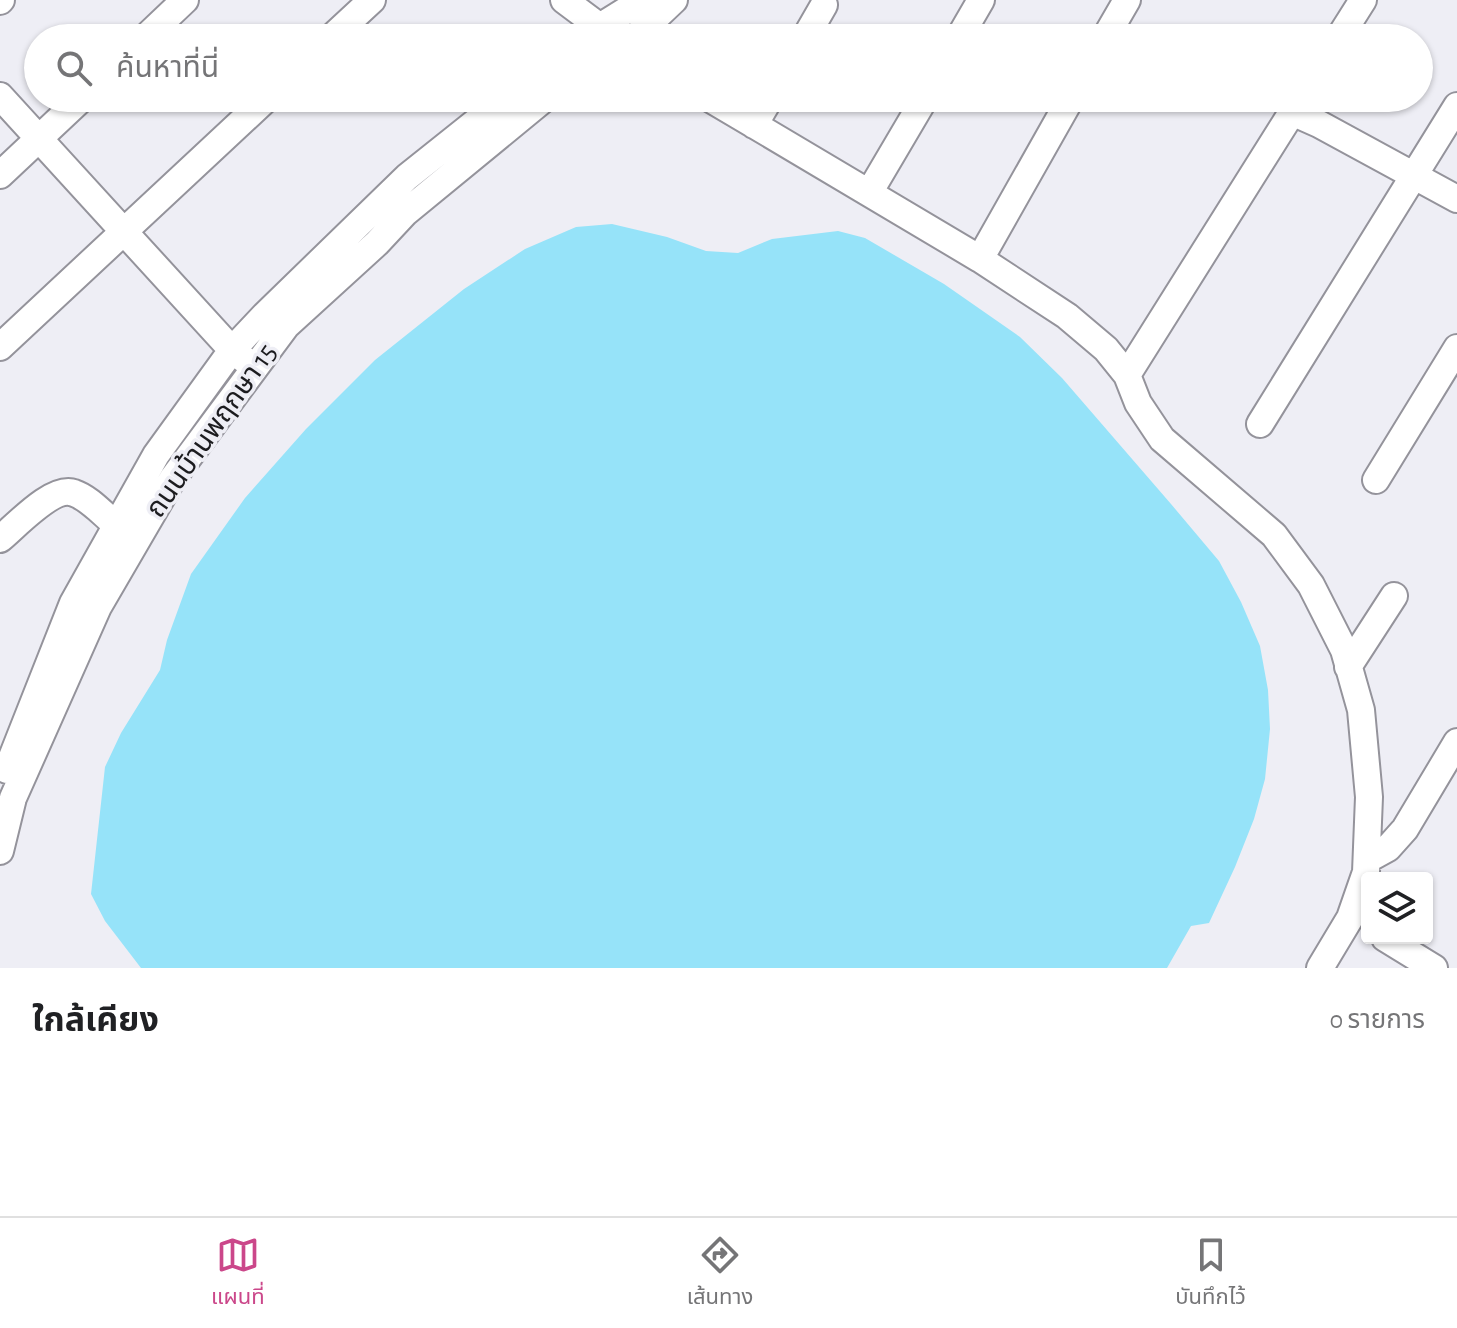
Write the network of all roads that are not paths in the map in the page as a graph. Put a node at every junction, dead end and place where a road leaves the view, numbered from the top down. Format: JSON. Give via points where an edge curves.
{"nodes":[{"id":1,"x":185,"y":0,"type":"edge"},
{"id":2,"x":372,"y":0,"type":"edge"},
{"id":3,"x":564,"y":0,"type":"edge"},
{"id":4,"x":643,"y":0,"type":"edge"},
{"id":5,"x":674,"y":0,"type":"edge"},
{"id":6,"x":981,"y":0,"type":"edge"},
{"id":7,"x":1127,"y":0,"type":"edge"},
{"id":8,"x":1363,"y":0,"type":"edge"},
{"id":9,"x":824,"y":5,"type":"dead end"},
{"id":10,"x":160,"y":24,"type":"edge"},
{"id":11,"x":346,"y":24,"type":"edge"},
{"id":12,"x":589,"y":24,"type":"edge"},
{"id":13,"x":612,"y":24,"type":"edge"},
{"id":14,"x":649,"y":24,"type":"edge"},
{"id":15,"x":813,"y":24,"type":"edge"},
{"id":16,"x":967,"y":24,"type":"edge"},
{"id":17,"x":1113,"y":24,"type":"edge"},
{"id":18,"x":1348,"y":24,"type":"edge"},
{"id":19,"x":0,"y":96,"type":"edge"},
{"id":20,"x":1457,"y":106,"type":"edge"},
{"id":21,"x":67,"y":112,"type":"edge"},
{"id":22,"x":252,"y":112,"type":"edge"},
{"id":23,"x":488,"y":112,"type":"edge"},
{"id":24,"x":528,"y":112,"type":"edge"},
{"id":25,"x":732,"y":112,"type":"edge"},
{"id":26,"x":762,"y":112,"type":"edge"},
{"id":27,"x":917,"y":112,"type":"edge"},
{"id":28,"x":1063,"y":112,"type":"edge"},
{"id":29,"x":1293,"y":112,"type":"edge"},
{"id":30,"x":1309,"y":112,"type":"edge"},
{"id":31,"x":754,"y":125,"type":"junction"},
{"id":32,"x":39,"y":138,"type":"junction"},
{"id":33,"x":0,"y":175,"type":"edge"},
{"id":34,"x":1415,"y":175,"type":"junction"},
{"id":35,"x":869,"y":193,"type":"junction"},
{"id":36,"x":1457,"y":199,"type":"edge"},
{"id":37,"x":125,"y":231,"type":"junction"},
{"id":38,"x":980,"y":259,"type":"junction"},
{"id":39,"x":0,"y":347,"type":"edge"},
{"id":40,"x":1457,"y":348,"type":"edge"},
{"id":41,"x":232,"y":350,"type":"junction"},
{"id":42,"x":255,"y":367,"type":"junction"},
{"id":43,"x":1127,"y":375,"type":"junction"},
{"id":44,"x":1260,"y":424,"type":"dead end"},
{"id":45,"x":1376,"y":480,"type":"dead end"},
{"id":46,"x":115,"y":524,"type":"junction"},
{"id":47,"x":0,"y":539,"type":"edge"},
{"id":48,"x":1394,"y":596,"type":"dead end"},
{"id":49,"x":1348,"y":667,"type":"junction"},
{"id":50,"x":1457,"y":742,"type":"edge"},
{"id":51,"x":0,"y":788,"type":"edge"},
{"id":52,"x":0,"y":851,"type":"edge"},
{"id":53,"x":1368,"y":859,"type":"junction"},
{"id":54,"x":1359,"y":922,"type":"edge"},
{"id":55,"x":1395,"y":944,"type":"edge"},
{"id":56,"x":1320,"y":968,"type":"edge"},
{"id":57,"x":1434,"y":968,"type":"edge"}],
"edges":[{"from":1,"to":10,"type":"street"},
{"from":2,"to":11,"type":"street"},
{"from":3,"to":12,"type":"street"},
{"from":4,"to":13,"type":"street"},
{"from":5,"to":14,"type":"street"},
{"from":6,"to":16,"type":"street"},
{"from":7,"to":17,"type":"street"},
{"from":8,"to":18,"type":"street"},
{"from":9,"to":15,"type":"street"},
{"from":19,"to":32,"type":"street"},
{"from":20,"to":34,"type":"street"},
{"from":21,"to":32,"type":"street"},
{"from":22,"to":37,"type":"street"},
{"from":23,"to":41,"type":"street","name":"ถนนบ้านพฤกษา 15","via":[[407,177]]},
{"from":24,"to":42,"type":"street","name":"ถนนบ้านพฤกษา 15","via":[[405,213],[286,326]]},
{"from":25,"to":31,"type":"street"},
{"from":26,"to":31,"type":"street"},
{"from":27,"to":35,"type":"street"},
{"from":28,"to":38,"type":"street"},
{"from":29,"to":43,"type":"street"},
{"from":30,"to":34,"type":"street"},
{"from":31,"to":35,"type":"street"},
{"from":32,"to":33,"type":"street"},
{"from":32,"to":37,"type":"street"},
{"from":34,"to":36,"type":"street"},
{"from":34,"to":44,"type":"street"},
{"from":35,"to":38,"type":"street"},
{"from":37,"to":39,"type":"street"},
{"from":37,"to":41,"type":"street"},
{"from":38,"to":43,"type":"street","via":[[1067,316]]},
{"from":40,"to":45,"type":"street"},
{"from":41,"to":42,"type":"street"},
{"from":41,"to":46,"type":"street","name":"ถนนบ้านพฤกษา 15","via":[[156,455]]},
{"from":42,"to":52,"type":"street","name":"ถนนบ้านพฤกษา 15","via":[[173,478],[98,607],[13,798]]},
{"from":43,"to":49,"type":"street","via":[[1162,439],[1274,535],[1311,585]]},
{"from":46,"to":47,"type":"street","via":[[78,494],[65,491],[54,494]]},
{"from":46,"to":51,"type":"street","name":"ถนนบ้านพฤกษา 15","via":[[73,603]]},
{"from":48,"to":49,"type":"street"},
{"from":49,"to":53,"type":"street","via":[[1361,710]]},
{"from":50,"to":53,"type":"street","via":[[1405,829],[1388,848]]},
{"from":53,"to":54,"type":"street"},
{"from":54,"to":56,"type":"street"},
{"from":55,"to":57,"type":"street"}]}
